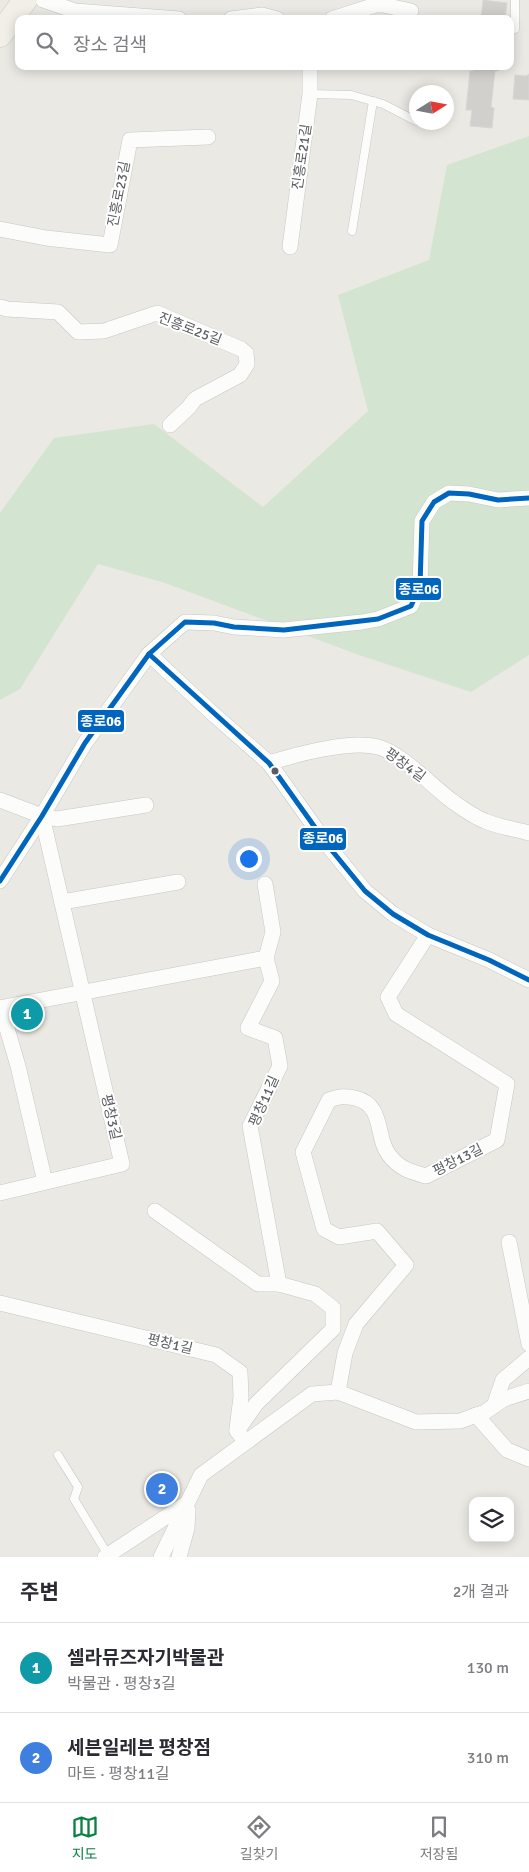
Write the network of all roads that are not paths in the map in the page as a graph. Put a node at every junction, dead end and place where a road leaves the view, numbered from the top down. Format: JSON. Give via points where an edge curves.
{"nodes":[{"id":1,"x":25,"y":0,"type":"edge"},
{"id":2,"x":43,"y":0,"type":"edge"},
{"id":3,"x":515,"y":0,"type":"edge"},
{"id":4,"x":411,"y":11,"type":"dead end"},
{"id":5,"x":126,"y":15,"type":"edge"},
{"id":6,"x":344,"y":15,"type":"edge"},
{"id":7,"x":515,"y":29,"type":"dead end"},
{"id":8,"x":0,"y":35,"type":"edge"},
{"id":9,"x":310,"y":70,"type":"edge"},
{"id":10,"x":310,"y":94,"type":"junction"},
{"id":11,"x":373,"y":101,"type":"junction"},
{"id":12,"x":409,"y":116,"type":"edge"},
{"id":13,"x":208,"y":136,"type":"dead end"},
{"id":14,"x":0,"y":229,"type":"edge"},
{"id":15,"x":352,"y":232,"type":"dead end"},
{"id":16,"x":290,"y":247,"type":"dead end"},
{"id":17,"x":0,"y":307,"type":"edge"},
{"id":18,"x":170,"y":424,"type":"dead end"},
{"id":19,"x":529,"y":498,"type":"edge"},
{"id":20,"x":149,"y":654,"type":"junction"},
{"id":21,"x":269,"y":763,"type":"junction"},
{"id":22,"x":0,"y":800,"type":"edge"},
{"id":23,"x":146,"y":805,"type":"dead end"},
{"id":24,"x":42,"y":816,"type":"junction"},
{"id":25,"x":529,"y":833,"type":"edge"},
{"id":26,"x":0,"y":881,"type":"edge"},
{"id":27,"x":178,"y":882,"type":"dead end"},
{"id":28,"x":264,"y":884,"type":"dead end"},
{"id":29,"x":62,"y":902,"type":"junction"},
{"id":30,"x":428,"y":935,"type":"junction"},
{"id":31,"x":266,"y":958,"type":"junction"},
{"id":32,"x":529,"y":980,"type":"edge"},
{"id":33,"x":83,"y":992,"type":"junction"},
{"id":34,"x":0,"y":1008,"type":"edge"},
{"id":35,"x":45,"y":1182,"type":"junction"},
{"id":36,"x":0,"y":1193,"type":"edge"},
{"id":37,"x":155,"y":1211,"type":"dead end"},
{"id":38,"x":509,"y":1242,"type":"dead end"},
{"id":39,"x":279,"y":1284,"type":"junction"},
{"id":40,"x":0,"y":1303,"type":"edge"},
{"id":41,"x":529,"y":1344,"type":"edge"},
{"id":42,"x":529,"y":1358,"type":"edge"},
{"id":43,"x":529,"y":1391,"type":"edge"},
{"id":44,"x":338,"y":1392,"type":"junction"},
{"id":45,"x":494,"y":1406,"type":"junction"},
{"id":46,"x":476,"y":1415,"type":"junction"},
{"id":47,"x":242,"y":1436,"type":"junction"},
{"id":48,"x":58,"y":1455,"type":"dead end"},
{"id":49,"x":529,"y":1459,"type":"edge"},
{"id":50,"x":188,"y":1502,"type":"junction"},
{"id":51,"x":107,"y":1556,"type":"edge"},
{"id":52,"x":160,"y":1557,"type":"edge"},
{"id":53,"x":179,"y":1557,"type":"edge"}],
"edges":[{"from":1,"to":8,"type":"main road"},
{"from":2,"to":5,"type":"street","via":[[74,11]]},
{"from":3,"to":7,"type":"lane"},
{"from":4,"to":6,"type":"street","via":[[375,5]]},
{"from":9,"to":10,"type":"street","name":"진흥로21길"},
{"from":10,"to":11,"type":"lane","via":[[351,95]]},
{"from":10,"to":16,"type":"street","name":"진흥로21길"},
{"from":11,"to":12,"type":"lane"},
{"from":11,"to":15,"type":"lane"},
{"from":13,"to":14,"type":"street","name":"진흥로23길","via":[[130,140],[110,245]]},
{"from":17,"to":18,"type":"street","name":"진흥로25길","via":[[58,312],[78,332],[104,331],[157,313],[246,353],[247,364],[240,375],[195,399]]},
{"from":19,"to":20,"type":"street","via":[[498,500],[449,493],[434,502],[422,521],[420,586],[411,606],[362,622],[284,630],[185,622]]},
{"from":20,"to":21,"type":"street"},
{"from":20,"to":24,"type":"street","via":[[85,744]]},
{"from":21,"to":25,"type":"street","name":"평창4길","via":[[333,748],[378,747],[393,753],[452,802],[484,821]]},
{"from":21,"to":30,"type":"street","via":[[365,891],[393,914]]},
{"from":22,"to":24,"type":"street"},
{"from":23,"to":24,"type":"street","via":[[57,819]]},
{"from":24,"to":26,"type":"street"},
{"from":24,"to":29,"type":"street","name":"평창3길"},
{"from":27,"to":29,"type":"street"},
{"from":28,"to":31,"type":"street","name":"평창11길","via":[[273,932]]},
{"from":29,"to":33,"type":"street","name":"평창3길"},
{"from":30,"to":32,"type":"street"},
{"from":30,"to":44,"type":"street","name":"평창13길","via":[[388,997],[396,1014],[507,1084],[497,1140],[426,1176],[403,1169],[388,1154],[374,1110],[364,1100],[342,1096],[329,1100],[302,1152],[324,1229],[340,1237],[377,1231],[406,1265],[356,1324],[345,1353]]},
{"from":31,"to":33,"type":"street"},
{"from":31,"to":39,"type":"street","name":"평창11길","via":[[272,981],[248,1028],[275,1038],[280,1066],[250,1126]]},
{"from":33,"to":34,"type":"street"},
{"from":33,"to":35,"type":"street","name":"평창3길","via":[[122,1164]]},
{"from":34,"to":35,"type":"street","via":[[18,1066]]},
{"from":35,"to":36,"type":"street","name":"평창3길"},
{"from":37,"to":39,"type":"street","via":[[258,1284]]},
{"from":38,"to":41,"type":"street"},
{"from":39,"to":47,"type":"street","via":[[315,1294],[332,1308],[333,1329],[256,1404]]},
{"from":40,"to":47,"type":"street","name":"평창1길","via":[[216,1355],[240,1372]]},
{"from":42,"to":45,"type":"street","via":[[503,1380]]},
{"from":43,"to":45,"type":"street"},
{"from":44,"to":46,"type":"street","via":[[416,1422],[460,1421]]},
{"from":44,"to":47,"type":"street","via":[[312,1394]]},
{"from":45,"to":46,"type":"street"},
{"from":46,"to":49,"type":"street","via":[[507,1450]]},
{"from":47,"to":50,"type":"street","via":[[217,1464],[201,1475]]},
{"from":48,"to":51,"type":"lane","via":[[78,1487],[74,1499]]},
{"from":50,"to":51,"type":"street"},
{"from":50,"to":52,"type":"street"},
{"from":50,"to":53,"type":"street","via":[[187,1528]]}]}
